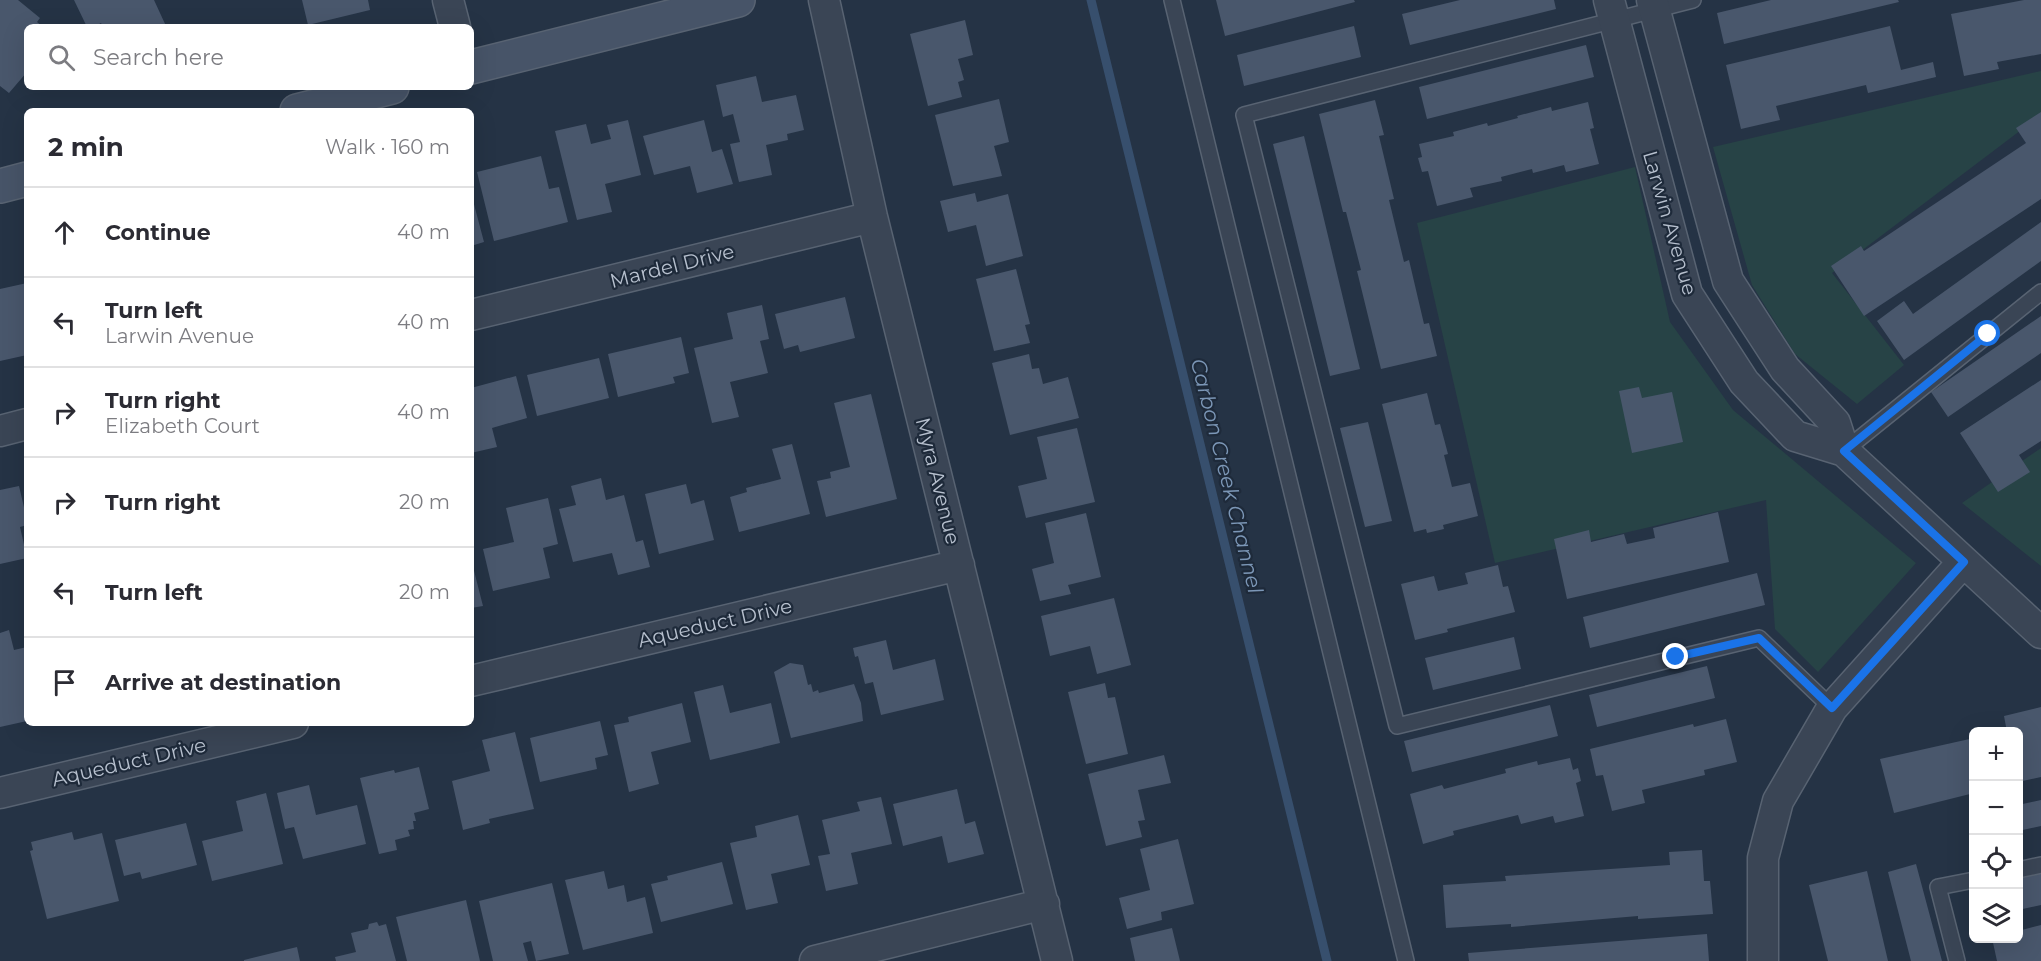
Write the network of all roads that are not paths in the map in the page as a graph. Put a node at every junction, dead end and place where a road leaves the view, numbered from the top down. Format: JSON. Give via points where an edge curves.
{"nodes":[{"id":1,"x":448,"y":0,"type":"edge"},
{"id":2,"x":738,"y":0,"type":"edge"},
{"id":3,"x":824,"y":0,"type":"edge"},
{"id":4,"x":1172,"y":0,"type":"edge"},
{"id":5,"x":1693,"y":0,"type":"edge"},
{"id":6,"x":1653,"y":5,"type":"edge"},
{"id":7,"x":1611,"y":10,"type":"edge"},
{"id":8,"x":454,"y":24,"type":"edge"},
{"id":9,"x":474,"y":66,"type":"edge"},
{"id":10,"x":380,"y":90,"type":"edge"},
{"id":11,"x":309,"y":108,"type":"edge"},
{"id":12,"x":24,"y":180,"type":"edge"},
{"id":13,"x":0,"y":186,"type":"edge"},
{"id":14,"x":872,"y":217,"type":"junction"},
{"id":15,"x":2041,"y":292,"type":"edge"},
{"id":16,"x":474,"y":314,"type":"edge"},
{"id":17,"x":24,"y":425,"type":"edge"},
{"id":18,"x":0,"y":431,"type":"edge"},
{"id":19,"x":1844,"y":451,"type":"junction"},
{"id":20,"x":1964,"y":562,"type":"junction"},
{"id":21,"x":959,"y":565,"type":"junction"},
{"id":22,"x":2041,"y":633,"type":"edge"},
{"id":23,"x":474,"y":680,"type":"edge"},
{"id":24,"x":1832,"y":708,"type":"junction"},
{"id":25,"x":280,"y":726,"type":"edge"},
{"id":26,"x":0,"y":793,"type":"edge"},
{"id":27,"x":2041,"y":865,"type":"edge"},
{"id":28,"x":2023,"y":869,"type":"edge"},
{"id":29,"x":1969,"y":881,"type":"edge"},
{"id":30,"x":1044,"y":904,"type":"junction"},
{"id":31,"x":815,"y":961,"type":"edge"},
{"id":32,"x":1057,"y":961,"type":"edge"},
{"id":33,"x":1406,"y":961,"type":"edge"},
{"id":34,"x":1763,"y":961,"type":"edge"},
{"id":35,"x":1957,"y":961,"type":"edge"}],
"edges":[{"from":1,"to":8,"type":"street"},
{"from":2,"to":9,"type":"street"},
{"from":3,"to":14,"type":"street","name":"Myra Avenue"},
{"from":4,"to":33,"type":"lane"},
{"from":5,"to":6,"type":"lane"},
{"from":6,"to":7,"type":"lane"},
{"from":6,"to":19,"type":"street","name":"Larwin Avenue","via":[[1728,281],[1785,369],[1835,423]]},
{"from":7,"to":19,"type":"street","name":"Larwin Avenue","via":[[1687,294],[1744,382],[1794,436]]},
{"from":7,"to":24,"type":"lane","via":[[1244,116],[1397,726],[1759,638]]},
{"from":10,"to":11,"type":"street"},
{"from":12,"to":13,"type":"street"},
{"from":14,"to":16,"type":"street","name":"Mardel Drive"},
{"from":14,"to":21,"type":"street","name":"Myra Avenue"},
{"from":15,"to":19,"type":"lane"},
{"from":17,"to":18,"type":"street"},
{"from":19,"to":20,"type":"street","name":"Larwin Avenue"},
{"from":20,"to":22,"type":"street","name":"Larwin Avenue"},
{"from":20,"to":24,"type":"street"},
{"from":21,"to":23,"type":"street","name":"Aqueduct Drive"},
{"from":21,"to":30,"type":"street","name":"Myra Avenue"},
{"from":24,"to":34,"type":"street","via":[[1778,801],[1763,858]]},
{"from":25,"to":26,"type":"street","name":"Aqueduct Drive"},
{"from":27,"to":28,"type":"lane"},
{"from":29,"to":35,"type":"lane","via":[[1938,887]]},
{"from":30,"to":31,"type":"street"},
{"from":30,"to":32,"type":"street","name":"Myra Avenue"}]}
